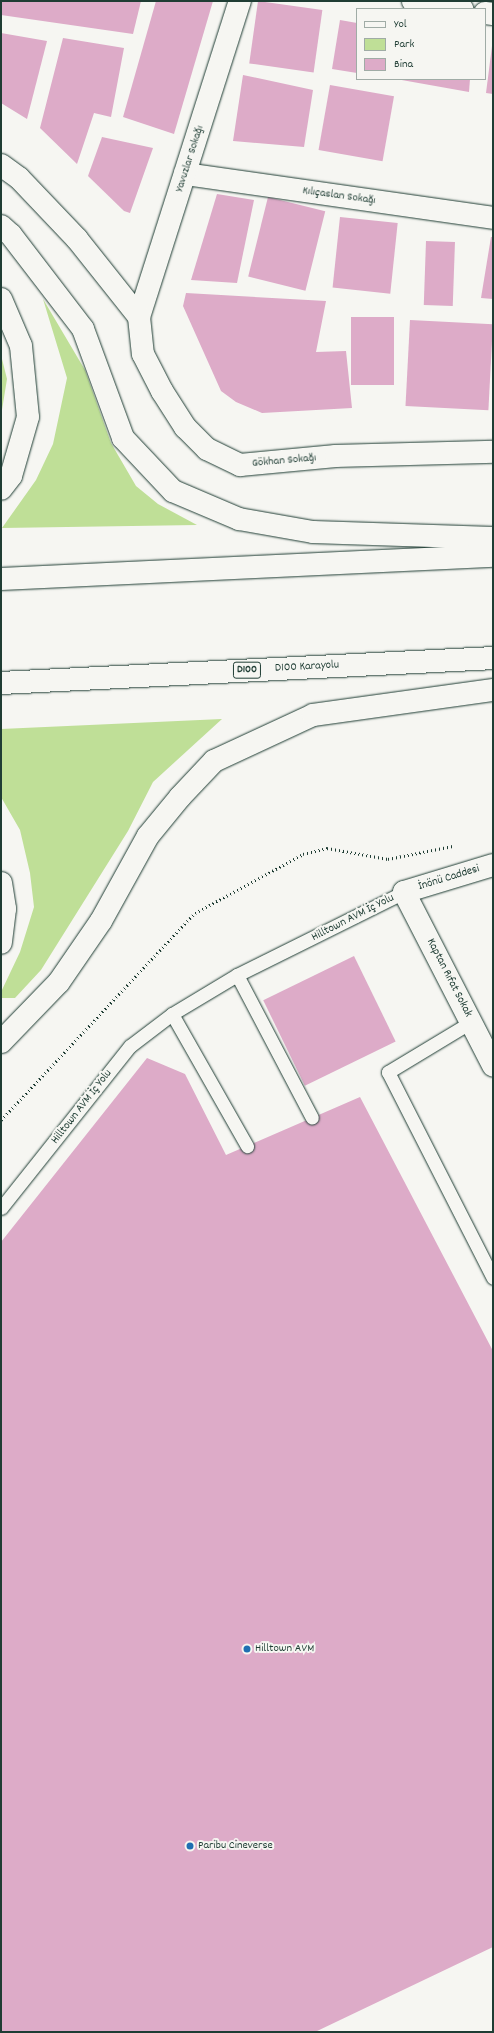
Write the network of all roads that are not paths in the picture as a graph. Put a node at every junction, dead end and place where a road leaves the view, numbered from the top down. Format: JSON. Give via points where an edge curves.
{"nodes":[{"id":1,"x":240,"y":1,"type":"edge"},
{"id":2,"x":413,"y":1,"type":"edge"},
{"id":3,"x":456,"y":8,"type":"edge"},
{"id":4,"x":1,"y":165,"type":"edge"},
{"id":5,"x":185,"y":174,"type":"junction"},
{"id":6,"x":493,"y":218,"type":"edge"},
{"id":7,"x":1,"y":226,"type":"edge"},
{"id":8,"x":1,"y":299,"type":"edge"},
{"id":9,"x":139,"y":317,"type":"junction"},
{"id":10,"x":493,"y":452,"type":"edge"},
{"id":11,"x":1,"y":489,"type":"edge"},
{"id":12,"x":493,"y":538,"type":"edge"},
{"id":13,"x":493,"y":556,"type":"edge"},
{"id":14,"x":1,"y":578,"type":"edge"},
{"id":15,"x":493,"y":658,"type":"edge"},
{"id":16,"x":1,"y":683,"type":"edge"},
{"id":17,"x":493,"y":690,"type":"edge"},
{"id":18,"x":493,"y":865,"type":"edge"},
{"id":19,"x":1,"y":883,"type":"edge"},
{"id":20,"x":404,"y":892,"type":"junction"},
{"id":21,"x":1,"y":943,"type":"edge"},
{"id":22,"x":237,"y":976,"type":"junction"},
{"id":23,"x":172,"y":1014,"type":"junction"},
{"id":24,"x":471,"y":1022,"type":"junction"},
{"id":25,"x":1,"y":1042,"type":"edge"},
{"id":26,"x":493,"y":1065,"type":"edge"},
{"id":27,"x":312,"y":1118,"type":"dead end"},
{"id":28,"x":247,"y":1146,"type":"dead end"},
{"id":29,"x":1,"y":1208,"type":"edge"},
{"id":30,"x":493,"y":1278,"type":"edge"}],
"edges":[{"from":1,"to":5,"type":"main road","name":"Yavuzlar Sokağı"},
{"from":2,"to":3,"type":"main road"},
{"from":4,"to":9,"type":"main road","via":[[19,178],[77,239]]},
{"from":5,"to":6,"type":"main road","name":"Kılıçaslan Sokağı"},
{"from":5,"to":9,"type":"main road","name":"Yavuzlar Sokağı"},
{"from":7,"to":12,"type":"main road","via":[[11,235],[83,329],[123,438],[173,491],[239,519],[313,532]]},
{"from":8,"to":11,"type":"main road","via":[[21,346],[28,417],[11,476]]},
{"from":9,"to":10,"type":"main road","name":"Gökhan Sokağı","via":[[143,354],[185,427],[207,449],[240,465],[336,456]]},
{"from":13,"to":14,"type":"main road"},
{"from":15,"to":16,"type":"main road","name":"D100 Karayolu","number":"D100"},
{"from":17,"to":25,"type":"main road","via":[[313,715],[214,762],[180,796],[148,836],[101,921],[59,982]]},
{"from":18,"to":20,"type":"main road","name":"İnönü Caddesi"},
{"from":19,"to":21,"type":"main road","via":[[5,909]]},
{"from":20,"to":22,"type":"lane","name":"Hilltown AVM İç Yolu"},
{"from":20,"to":24,"type":"main road","name":"Kaptan Rıfat Sokak"},
{"from":22,"to":23,"type":"lane","name":"Hilltown AVM İç Yolu"},
{"from":22,"to":27,"type":"lane"},
{"from":23,"to":28,"type":"lane"},
{"from":23,"to":29,"type":"lane","name":"Hilltown AVM İç Yolu","via":[[130,1046]]},
{"from":24,"to":26,"type":"main road","name":"Kaptan Rıfat Sokak"},
{"from":24,"to":30,"type":"lane","via":[[388,1072]]}]}
